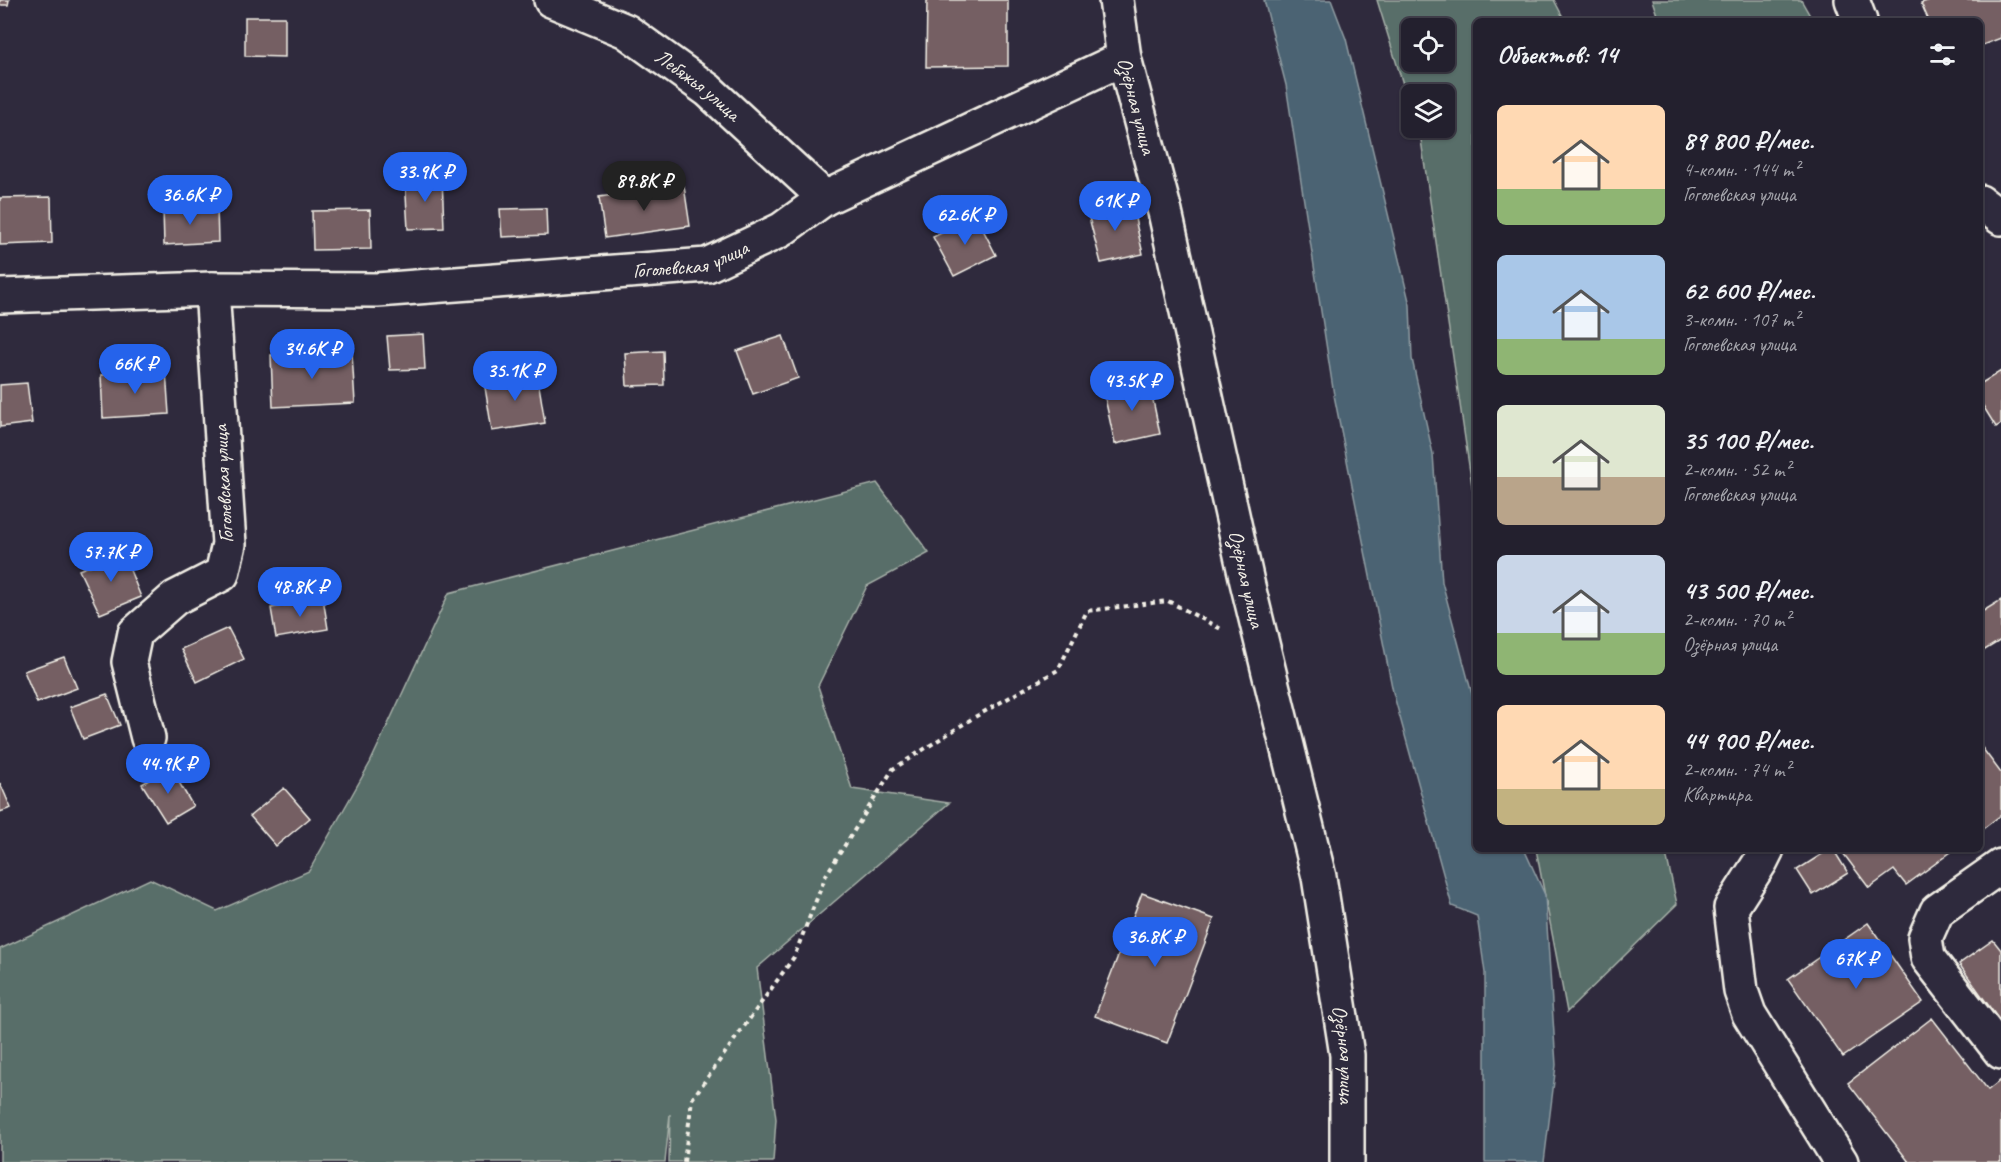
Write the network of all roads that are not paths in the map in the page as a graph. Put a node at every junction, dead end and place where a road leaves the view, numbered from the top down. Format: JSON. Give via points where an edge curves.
{"nodes":[{"id":1,"x":551,"y":0,"type":"edge"},
{"id":2,"x":1116,"y":0,"type":"edge"},
{"id":3,"x":1852,"y":0,"type":"edge"},
{"id":4,"x":1859,"y":18,"type":"edge"},
{"id":5,"x":1124,"y":58,"type":"junction"},
{"id":6,"x":825,"y":198,"type":"junction"},
{"id":7,"x":212,"y":289,"type":"junction"},
{"id":8,"x":0,"y":296,"type":"edge"},
{"id":9,"x":148,"y":738,"type":"dead end"},
{"id":10,"x":1766,"y":852,"type":"edge"},
{"id":11,"x":1996,"y":881,"type":"edge"},
{"id":12,"x":2001,"y":1052,"type":"edge"},
{"id":13,"x":1347,"y":1162,"type":"edge"},
{"id":14,"x":1841,"y":1162,"type":"edge"}],
"edges":[{"from":1,"to":6,"type":"street","name":"Лебяжья улица","via":[[626,31],[708,90]]},
{"from":2,"to":5,"type":"street","name":"Озёрная улица"},
{"from":3,"to":4,"type":"street"},
{"from":5,"to":6,"type":"street","name":"Гоголевская улица"},
{"from":5,"to":13,"type":"street","name":"Озёрная улица","via":[[1165,212],[1319,877],[1347,1055]]},
{"from":6,"to":7,"type":"street","name":"Гоголевская улица","via":[[781,230],[707,265],[376,290]]},
{"from":7,"to":8,"type":"street","name":"Гоголевская улица"},
{"from":7,"to":9,"type":"street","name":"Гоголевская улица","via":[[229,544],[222,574],[175,598],[135,633],[129,662]]},
{"from":10,"to":14,"type":"street","via":[[1731,908],[1741,991],[1749,1014]]},
{"from":11,"to":12,"type":"street","via":[[1936,911],[1925,938],[1928,958]]}]}
